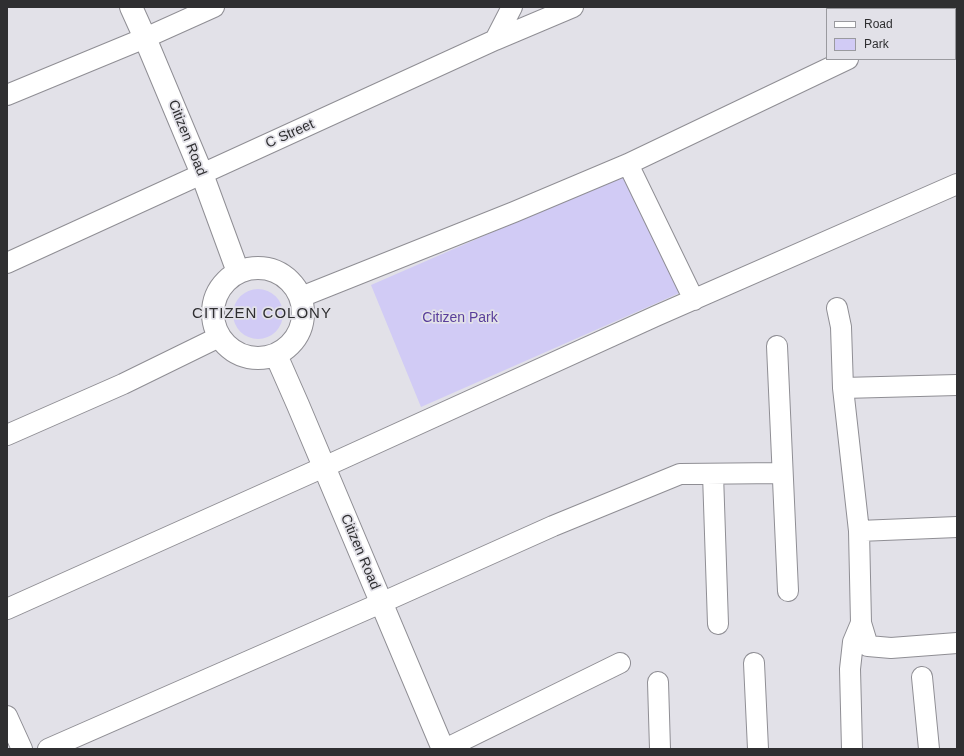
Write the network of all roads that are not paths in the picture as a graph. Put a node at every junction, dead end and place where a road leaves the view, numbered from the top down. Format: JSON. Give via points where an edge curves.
{"nodes":[{"id":1,"x":131,"y":7,"type":"edge"},
{"id":2,"x":214,"y":7,"type":"edge"},
{"id":3,"x":512,"y":7,"type":"edge"},
{"id":4,"x":573,"y":7,"type":"edge"},
{"id":5,"x":145,"y":38,"type":"junction"},
{"id":6,"x":495,"y":40,"type":"junction"},
{"id":7,"x":846,"y":60,"type":"edge"},
{"id":8,"x":7,"y":95,"type":"edge"},
{"id":9,"x":628,"y":164,"type":"junction"},
{"id":10,"x":202,"y":174,"type":"junction"},
{"id":11,"x":957,"y":184,"type":"edge"},
{"id":12,"x":7,"y":263,"type":"edge"},
{"id":13,"x":238,"y":272,"type":"junction"},
{"id":14,"x":301,"y":297,"type":"junction"},
{"id":15,"x":694,"y":300,"type":"junction"},
{"id":16,"x":837,"y":308,"type":"dead end"},
{"id":17,"x":219,"y":337,"type":"junction"},
{"id":18,"x":777,"y":346,"type":"dead end"},
{"id":19,"x":276,"y":355,"type":"junction"},
{"id":20,"x":957,"y":385,"type":"edge"},
{"id":21,"x":843,"y":388,"type":"junction"},
{"id":22,"x":7,"y":435,"type":"edge"},
{"id":23,"x":324,"y":467,"type":"junction"},
{"id":24,"x":782,"y":473,"type":"junction"},
{"id":25,"x":713,"y":474,"type":"junction"},
{"id":26,"x":957,"y":527,"type":"edge"},
{"id":27,"x":859,"y":531,"type":"junction"},
{"id":28,"x":788,"y":591,"type":"dead end"},
{"id":29,"x":381,"y":603,"type":"junction"},
{"id":30,"x":7,"y":609,"type":"edge"},
{"id":31,"x":861,"y":623,"type":"junction"},
{"id":32,"x":718,"y":624,"type":"dead end"},
{"id":33,"x":957,"y":643,"type":"edge"},
{"id":34,"x":620,"y":663,"type":"dead end"},
{"id":35,"x":754,"y":663,"type":"dead end"},
{"id":36,"x":922,"y":677,"type":"dead end"},
{"id":37,"x":658,"y":682,"type":"dead end"},
{"id":38,"x":7,"y":716,"type":"edge"},
{"id":39,"x":22,"y":749,"type":"edge"},
{"id":40,"x":48,"y":749,"type":"edge"},
{"id":41,"x":444,"y":749,"type":"edge"},
{"id":42,"x":660,"y":749,"type":"edge"},
{"id":43,"x":758,"y":749,"type":"edge"},
{"id":44,"x":852,"y":749,"type":"edge"},
{"id":45,"x":929,"y":749,"type":"edge"}],
"edges":[{"from":1,"to":5,"type":"street","name":"Citizen Road"},
{"from":2,"to":5,"type":"street"},
{"from":3,"to":6,"type":"street"},
{"from":4,"to":6,"type":"street","name":"C Street"},
{"from":5,"to":8,"type":"street"},
{"from":5,"to":10,"type":"street","name":"Citizen Road"},
{"from":6,"to":10,"type":"street","name":"C Street"},
{"from":7,"to":9,"type":"street"},
{"from":9,"to":14,"type":"street"},
{"from":9,"to":15,"type":"street"},
{"from":10,"to":12,"type":"street","name":"C Street"},
{"from":10,"to":13,"type":"street","name":"Citizen Road"},
{"from":11,"to":15,"type":"street"},
{"from":13,"to":14,"type":"street","via":[[253,267],[268,268],[282,274],[294,284]]},
{"from":13,"to":17,"type":"street","via":[[226,280],[217,293],[213,308],[214,323]]},
{"from":14,"to":19,"type":"street","via":[[303,325],[288,348]]},
{"from":15,"to":23,"type":"street"},
{"from":16,"to":21,"type":"street","via":[[841,327]]},
{"from":17,"to":19,"type":"street","via":[[238,354],[250,358]]},
{"from":17,"to":22,"type":"street","via":[[123,384]]},
{"from":18,"to":24,"type":"street"},
{"from":19,"to":23,"type":"street","name":"Citizen Road"},
{"from":20,"to":21,"type":"street"},
{"from":21,"to":27,"type":"street"},
{"from":23,"to":29,"type":"street","name":"Citizen Road"},
{"from":23,"to":30,"type":"street"},
{"from":24,"to":25,"type":"street"},
{"from":24,"to":28,"type":"street"},
{"from":25,"to":29,"type":"street","via":[[680,474],[553,526]]},
{"from":25,"to":32,"type":"street"},
{"from":26,"to":27,"type":"street"},
{"from":27,"to":31,"type":"street"},
{"from":29,"to":40,"type":"street"},
{"from":29,"to":41,"type":"street","name":"Citizen Road"},
{"from":31,"to":33,"type":"street","via":[[868,646],[891,648]]},
{"from":31,"to":44,"type":"street","via":[[853,642],[850,668]]},
{"from":34,"to":41,"type":"street"},
{"from":35,"to":43,"type":"street"},
{"from":36,"to":45,"type":"street"},
{"from":37,"to":42,"type":"street"},
{"from":38,"to":39,"type":"street"}]}
